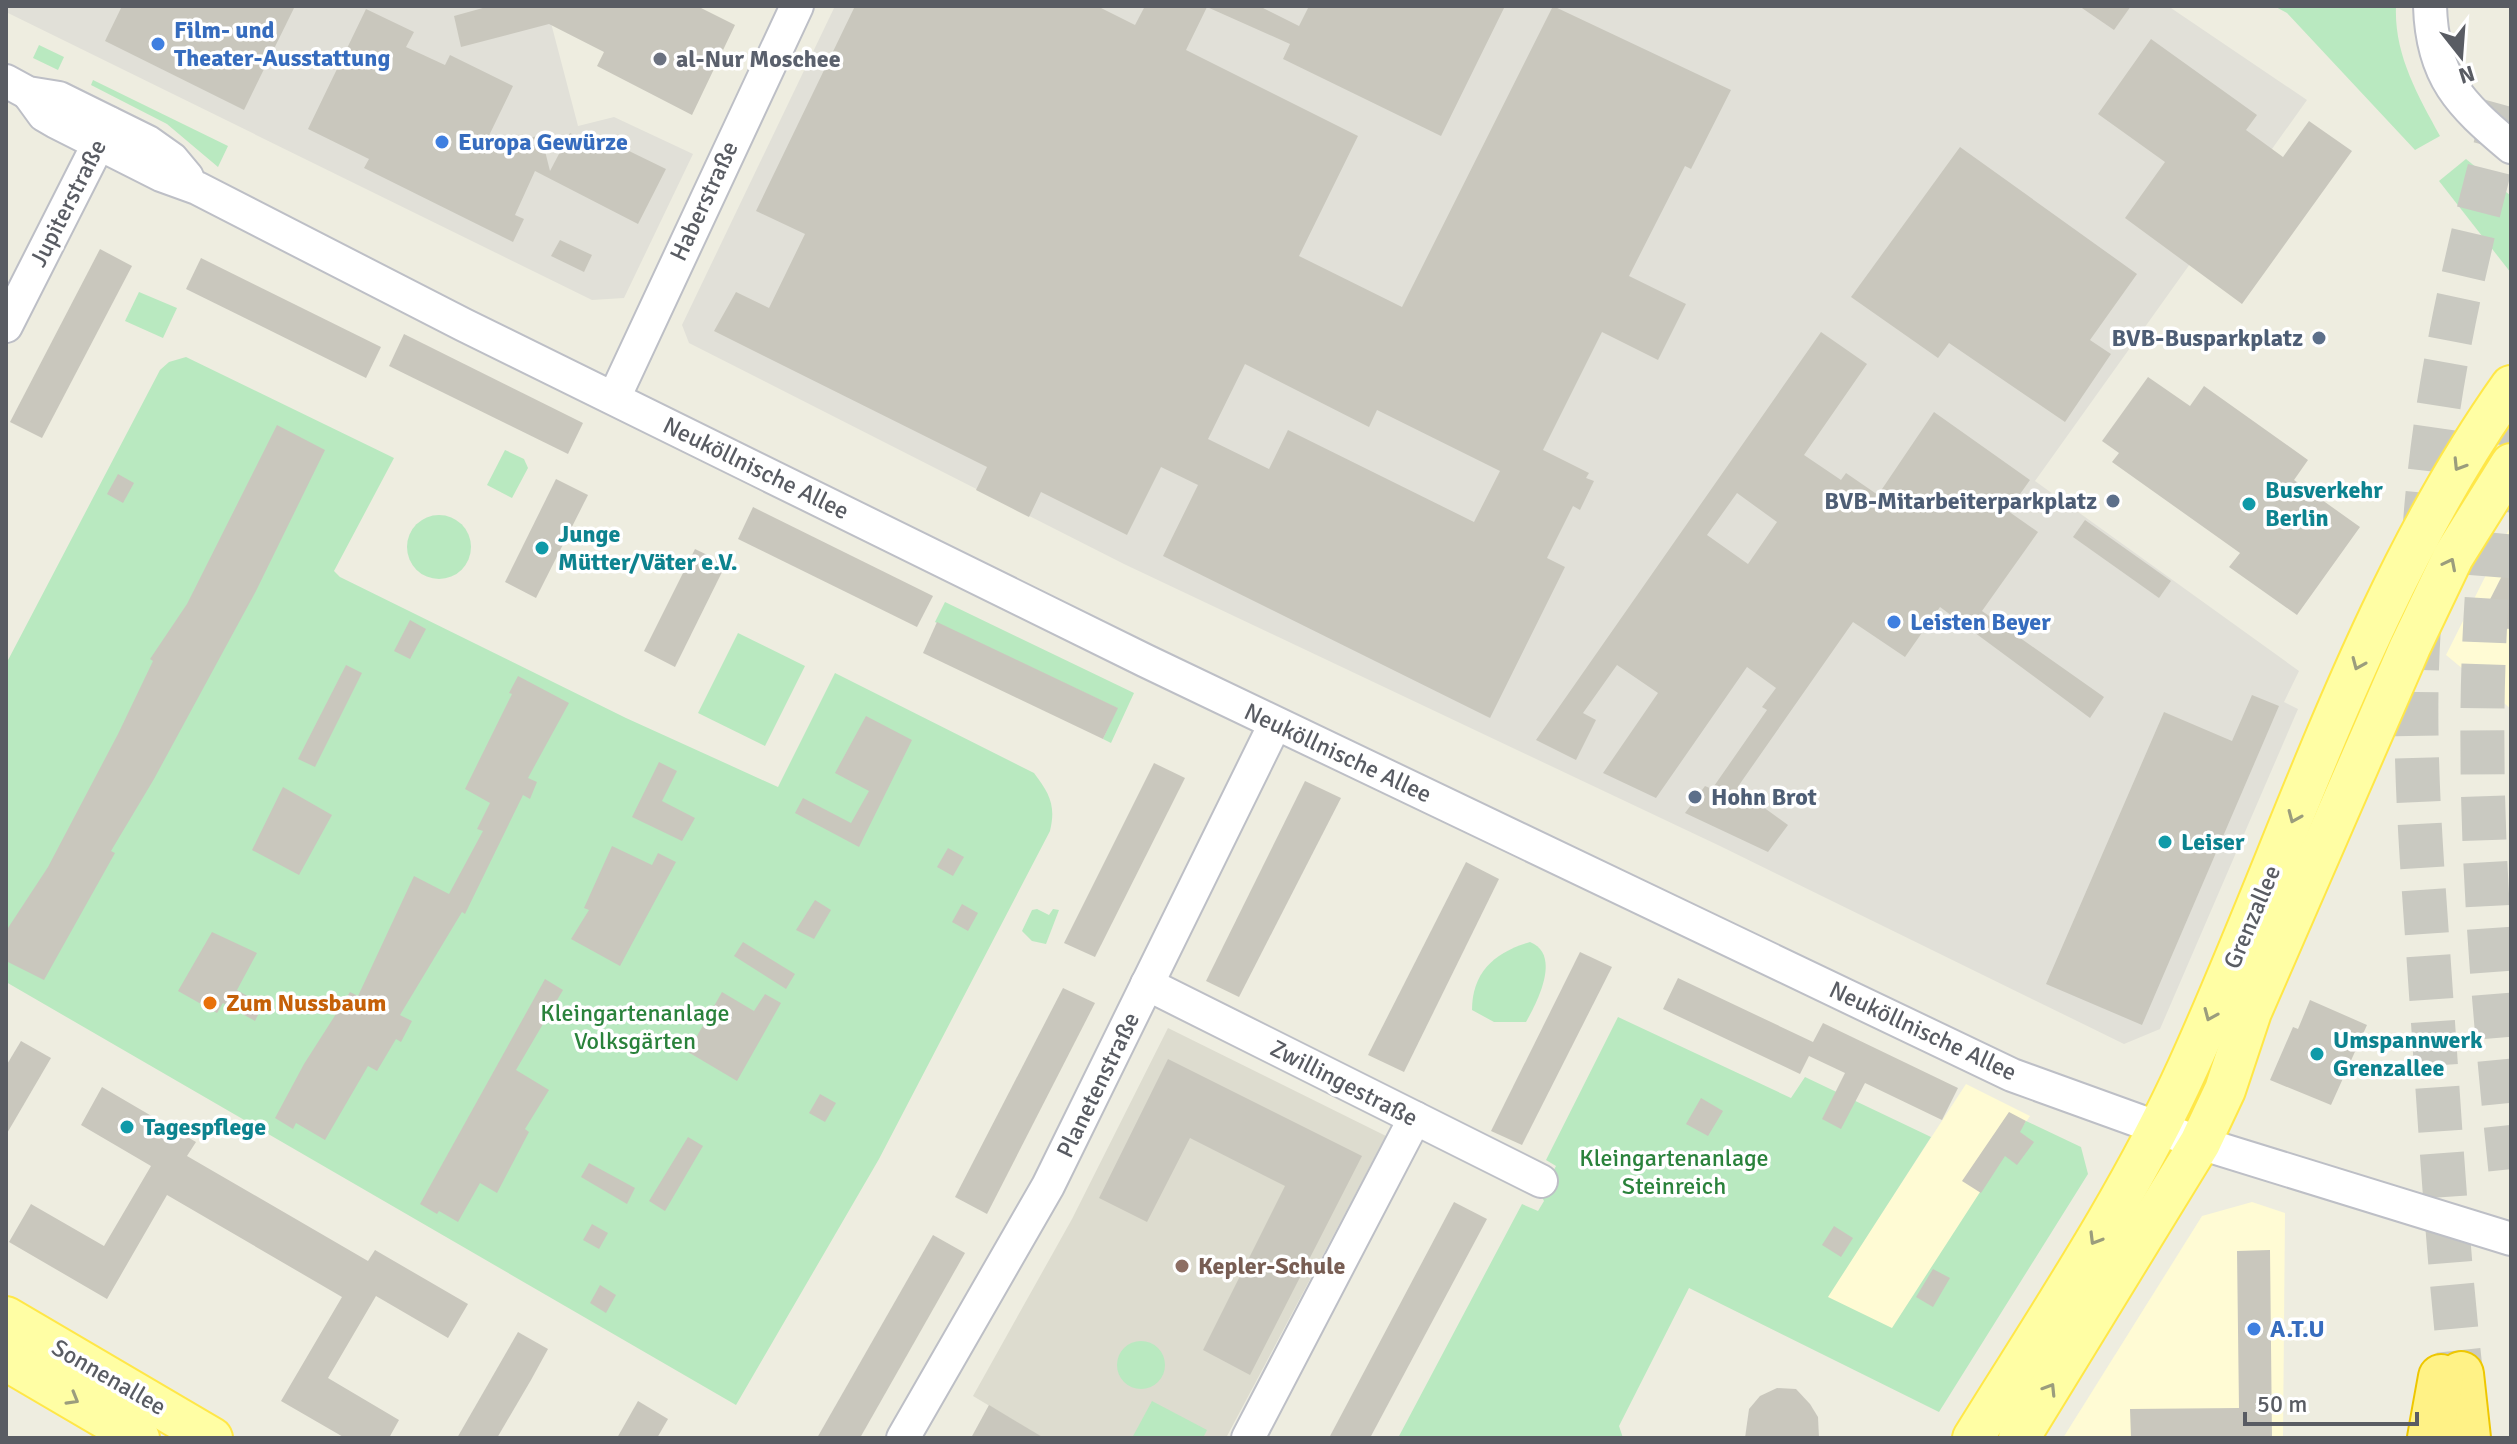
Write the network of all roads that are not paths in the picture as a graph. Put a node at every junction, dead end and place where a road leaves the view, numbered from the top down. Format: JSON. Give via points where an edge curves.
{"nodes":[{"id":1,"x":797,"y":6,"type":"edge"},
{"id":2,"x":2430,"y":6,"type":"edge"},
{"id":3,"x":17,"y":87,"type":"edge"},
{"id":4,"x":104,"y":134,"type":"junction"},
{"id":5,"x":2511,"y":147,"type":"edge"},
{"id":6,"x":6,"y":326,"type":"edge"},
{"id":7,"x":2506,"y":393,"type":"edge"},
{"id":8,"x":614,"y":398,"type":"junction"},
{"id":9,"x":2511,"y":464,"type":"edge"},
{"id":10,"x":1275,"y":724,"type":"junction"},
{"id":11,"x":1147,"y":984,"type":"junction"},
{"id":12,"x":1415,"y":1118,"type":"junction"},
{"id":13,"x":2157,"y":1128,"type":"junction"},
{"id":14,"x":2200,"y":1143,"type":"junction"},
{"id":15,"x":1541,"y":1181,"type":"dead end"},
{"id":16,"x":2511,"y":1239,"type":"edge"},
{"id":17,"x":6,"y":1317,"type":"edge"},
{"id":18,"x":6,"y":1360,"type":"edge"},
{"id":19,"x":139,"y":1438,"type":"edge"},
{"id":20,"x":212,"y":1438,"type":"edge"},
{"id":21,"x":903,"y":1438,"type":"edge"},
{"id":22,"x":1248,"y":1438,"type":"edge"},
{"id":23,"x":1973,"y":1438,"type":"edge"},
{"id":24,"x":2019,"y":1438,"type":"edge"},
{"id":25,"x":2430,"y":1438,"type":"edge"},
{"id":26,"x":2468,"y":1438,"type":"edge"}],
"edges":[{"from":1,"to":8,"type":"street","name":"Haberstraße"},
{"from":2,"to":5,"type":"street","via":[[2433,47],[2447,82],[2473,115]]},
{"from":3,"to":4,"type":"street","name":"Neuköllnische Allee","via":[[59,98]]},
{"from":4,"to":6,"type":"street","name":"Jupiterstraße"},
{"from":4,"to":8,"type":"street","name":"Neuköllnische Allee","via":[[172,159],[197,188]]},
{"from":7,"to":13,"type":"main road","name":"Grenzallee","one_way":true,"via":[[2438,500],[2390,593]]},
{"from":8,"to":10,"type":"street","name":"Neuköllnische Allee"},
{"from":14,"to":9,"type":"main road","name":"Grenzallee","one_way":true,"via":[[2225,1090],[2251,1012],[2420,624],[2482,505]]},
{"from":10,"to":11,"type":"street","name":"Planetenstraße"},
{"from":10,"to":13,"type":"street","name":"Neuköllnische Allee","via":[[2012,1075]]},
{"from":11,"to":12,"type":"street","name":"Zwillingestraße"},
{"from":11,"to":21,"type":"street","name":"Planetenstraße","via":[[1048,1186]]},
{"from":12,"to":15,"type":"street","name":"Zwillingestraße"},
{"from":12,"to":22,"type":"street"},
{"from":13,"to":14,"type":"street","name":"Neuköllnische Allee"},
{"from":13,"to":23,"type":"main road","name":"Grenzallee","one_way":true},
{"from":14,"to":16,"type":"street","name":"Neuköllnische Allee"},
{"from":24,"to":14,"type":"main road","name":"Grenzallee","one_way":true},
{"from":17,"to":20,"type":"main road","name":"Sonnenallee"},
{"from":18,"to":19,"type":"main road","name":"Sonnenallee","one_way":true},
{"from":25,"to":26,"type":"highway","via":[[2451,1376]]}]}
